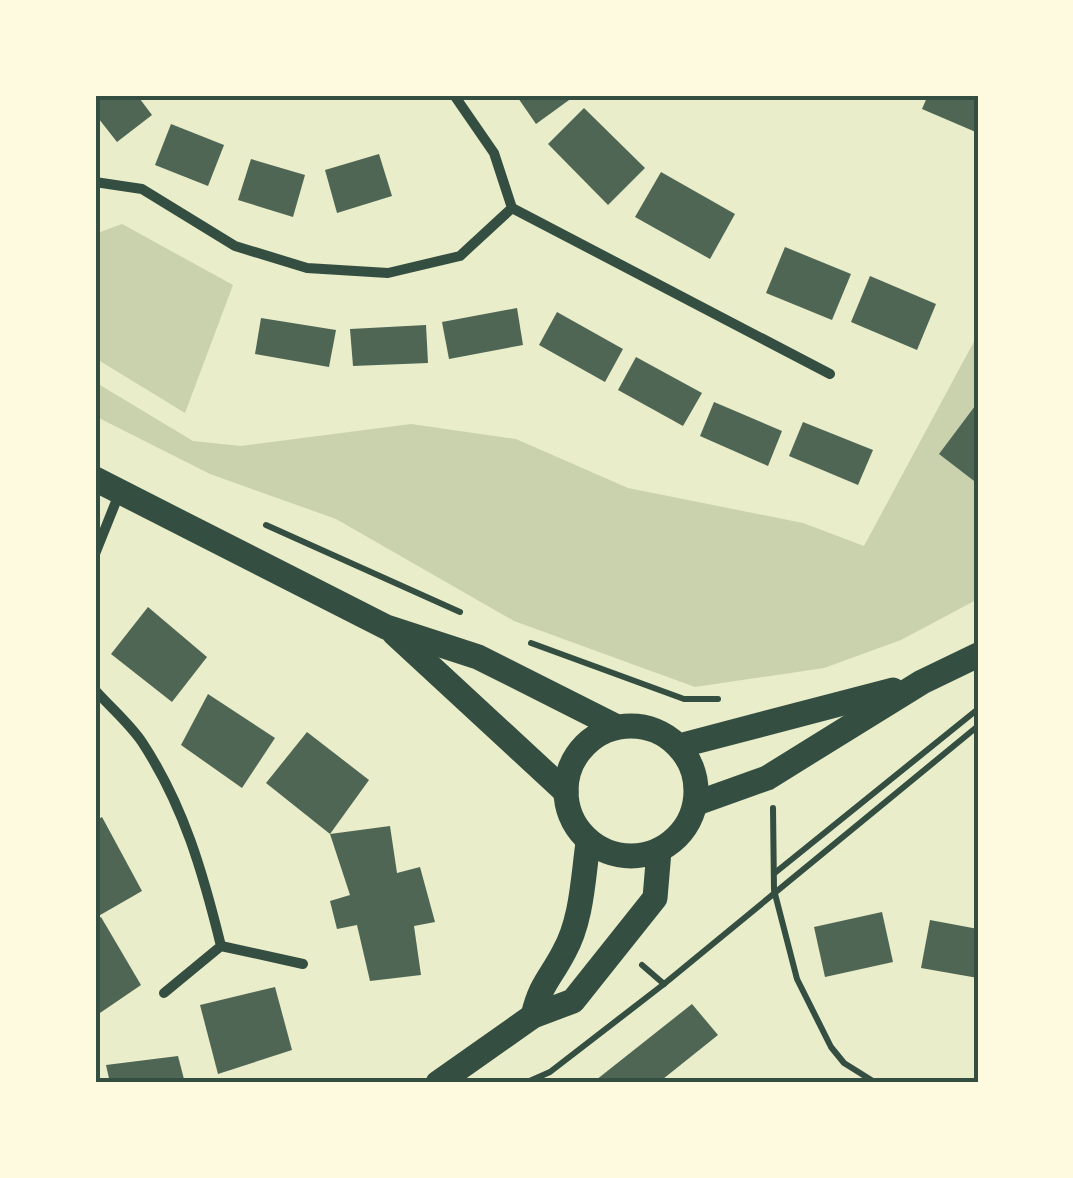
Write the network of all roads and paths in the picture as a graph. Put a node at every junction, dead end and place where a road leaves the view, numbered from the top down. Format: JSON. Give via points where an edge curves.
{"nodes":[{"id":1,"x":454,"y":95,"type":"edge"},
{"id":2,"x":95,"y":182,"type":"edge"},
{"id":3,"x":512,"y":208,"type":"junction"},
{"id":4,"x":830,"y":374,"type":"dead end"},
{"id":5,"x":95,"y":479,"type":"edge"},
{"id":6,"x":119,"y":493,"type":"junction"},
{"id":7,"x":263,"y":523,"type":"dead end"},
{"id":8,"x":95,"y":554,"type":"edge"},
{"id":9,"x":469,"y":616,"type":"dead end"},
{"id":10,"x":386,"y":626,"type":"junction"},
{"id":11,"x":520,"y":638,"type":"dead end"},
{"id":12,"x":978,"y":655,"type":"edge"},
{"id":13,"x":922,"y":682,"type":"junction"},
{"id":14,"x":95,"y":690,"type":"edge"},
{"id":15,"x":737,"y":698,"type":"dead end"},
{"id":16,"x":978,"y":709,"type":"edge"},
{"id":17,"x":615,"y":726,"type":"junction"},
{"id":18,"x":978,"y":726,"type":"edge"},
{"id":19,"x":680,"y":746,"type":"junction"},
{"id":20,"x":566,"y":792,"type":"junction"},
{"id":21,"x":697,"y":803,"type":"junction"},
{"id":22,"x":588,"y":843,"type":"junction"},
{"id":23,"x":658,"y":852,"type":"junction"},
{"id":24,"x":774,"y":890,"type":"junction"},
{"id":25,"x":221,"y":946,"type":"junction"},
{"id":26,"x":303,"y":964,"type":"dead end"},
{"id":27,"x":164,"y":993,"type":"dead end"},
{"id":28,"x":532,"y":1016,"type":"junction"},
{"id":29,"x":438,"y":1083,"type":"edge"},
{"id":30,"x":525,"y":1083,"type":"edge"},
{"id":31,"x":876,"y":1083,"type":"edge"}],
"edges":[{"from":1,"to":3,"type":"street","via":[[494,153]]},
{"from":2,"to":3,"type":"street","via":[[142,189],[235,246],[307,268],[388,272],[460,256]]},
{"from":3,"to":4,"type":"street"},
{"from":5,"to":6,"type":"main road"},
{"from":6,"to":8,"type":"street"},
{"from":6,"to":10,"type":"main road"},
{"from":7,"to":9,"type":"path"},
{"from":10,"to":17,"type":"main road","via":[[478,656]]},
{"from":10,"to":20,"type":"main road"},
{"from":11,"to":15,"type":"path","via":[[684,699]]},
{"from":12,"to":13,"type":"main road"},
{"from":13,"to":19,"type":"main road"},
{"from":13,"to":21,"type":"main road","via":[[768,778]]},
{"from":14,"to":25,"type":"street","via":[[140,739],[172,794],[196,847]]},
{"from":16,"to":24,"type":"path","via":[[776,872]]},
{"from":17,"to":19,"type":"main road","via":[[661,732]]},
{"from":17,"to":20,"type":"main road","via":[[577,752]]},
{"from":18,"to":24,"type":"path"},
{"from":19,"to":21,"type":"main road","via":[[696,781]]},
{"from":20,"to":22,"type":"main road"},
{"from":21,"to":23,"type":"main road","via":[[676,840]]},
{"from":22,"to":23,"type":"main road","via":[[608,855]]},
{"from":22,"to":28,"type":"main road","via":[[578,915],[564,952],[541,983]]},
{"from":23,"to":28,"type":"main road","via":[[655,898],[621,946],[573,1002]]},
{"from":24,"to":30,"type":"path","via":[[550,1072]]},
{"from":24,"to":31,"type":"path","via":[[796,979],[816,1024],[844,1063]]},
{"from":25,"to":26,"type":"street"},
{"from":25,"to":27,"type":"street"},
{"from":28,"to":29,"type":"main road"}]}
